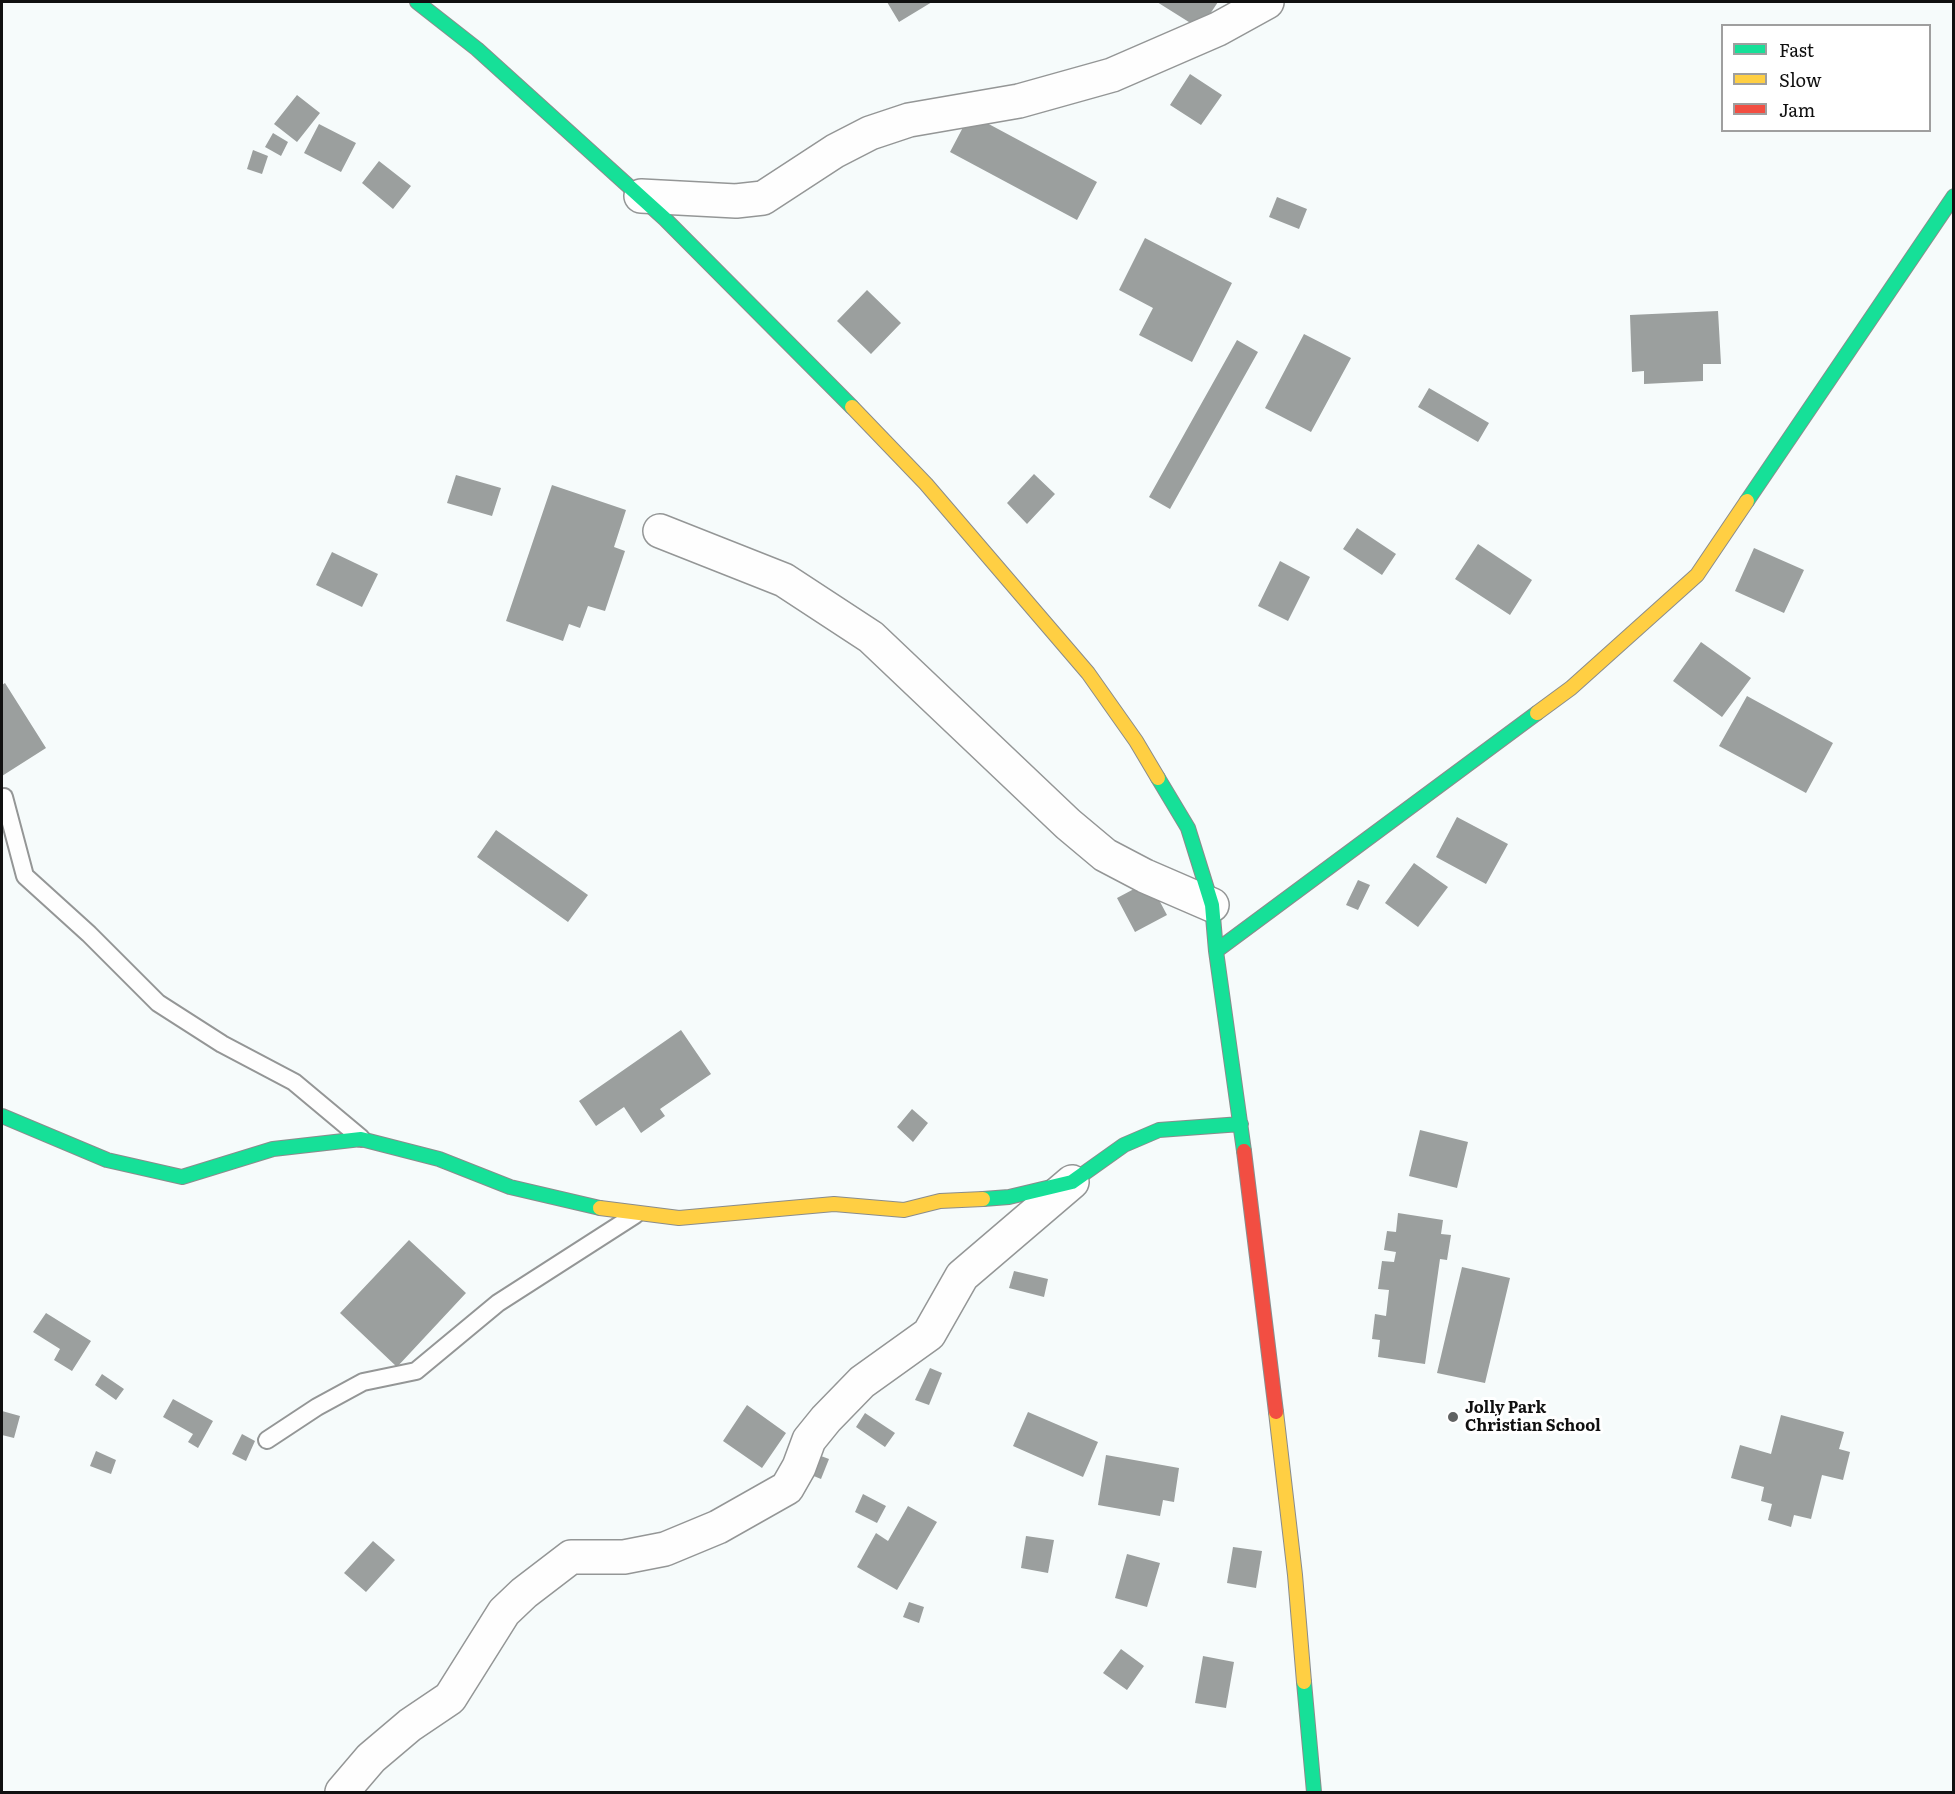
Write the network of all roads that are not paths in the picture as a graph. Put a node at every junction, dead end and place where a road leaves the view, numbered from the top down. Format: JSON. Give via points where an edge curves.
{"nodes":[{"id":1,"x":417,"y":2,"type":"edge"},
{"id":2,"x":1267,"y":2,"type":"edge"},
{"id":3,"x":641,"y":196,"type":"junction"},
{"id":4,"x":1953,"y":196,"type":"edge"},
{"id":5,"x":660,"y":531,"type":"dead end"},
{"id":6,"x":4,"y":797,"type":"dead end"},
{"id":7,"x":1212,"y":905,"type":"junction"},
{"id":8,"x":1216,"y":951,"type":"junction"},
{"id":9,"x":2,"y":1116,"type":"edge"},
{"id":10,"x":1241,"y":1124,"type":"junction"},
{"id":11,"x":361,"y":1139,"type":"junction"},
{"id":12,"x":1072,"y":1182,"type":"junction"},
{"id":13,"x":638,"y":1213,"type":"junction"},
{"id":14,"x":267,"y":1440,"type":"dead end"},
{"id":15,"x":342,"y":1792,"type":"edge"},
{"id":16,"x":1314,"y":1792,"type":"edge"}],
"edges":[{"from":1,"to":3,"type":"street","via":[[477,49]]},
{"from":2,"to":3,"type":"street","via":[[1218,29],[1112,75],[1018,101],[909,120],[870,133],[763,198],[736,201]]},
{"from":3,"to":7,"type":"street","via":[[926,484],[1088,673],[1136,741],[1188,828]]},
{"from":4,"to":8,"type":"street","via":[[1697,575],[1571,688]]},
{"from":5,"to":7,"type":"street","via":[[784,580],[871,637],[1105,855]]},
{"from":6,"to":11,"type":"lane","via":[[25,876],[158,1002],[222,1044],[294,1083]]},
{"from":7,"to":8,"type":"street"},
{"from":8,"to":10,"type":"street"},
{"from":9,"to":11,"type":"street","via":[[107,1160],[182,1177],[273,1149]]},
{"from":10,"to":12,"type":"street","via":[[1159,1130],[1124,1145]]},
{"from":10,"to":16,"type":"street","via":[[1295,1575]]},
{"from":11,"to":13,"type":"street","via":[[439,1159],[510,1187]]},
{"from":12,"to":13,"type":"street","via":[[1009,1197],[940,1202],[904,1210],[834,1204],[679,1218]]},
{"from":12,"to":15,"type":"street","via":[[963,1276],[929,1334],[862,1382],[826,1419],[809,1440],[787,1488],[718,1527],[665,1549],[624,1557],[571,1557],[504,1612],[450,1698],[371,1758]]},
{"from":13,"to":14,"type":"lane","via":[[498,1303],[416,1371],[363,1382]]}]}
